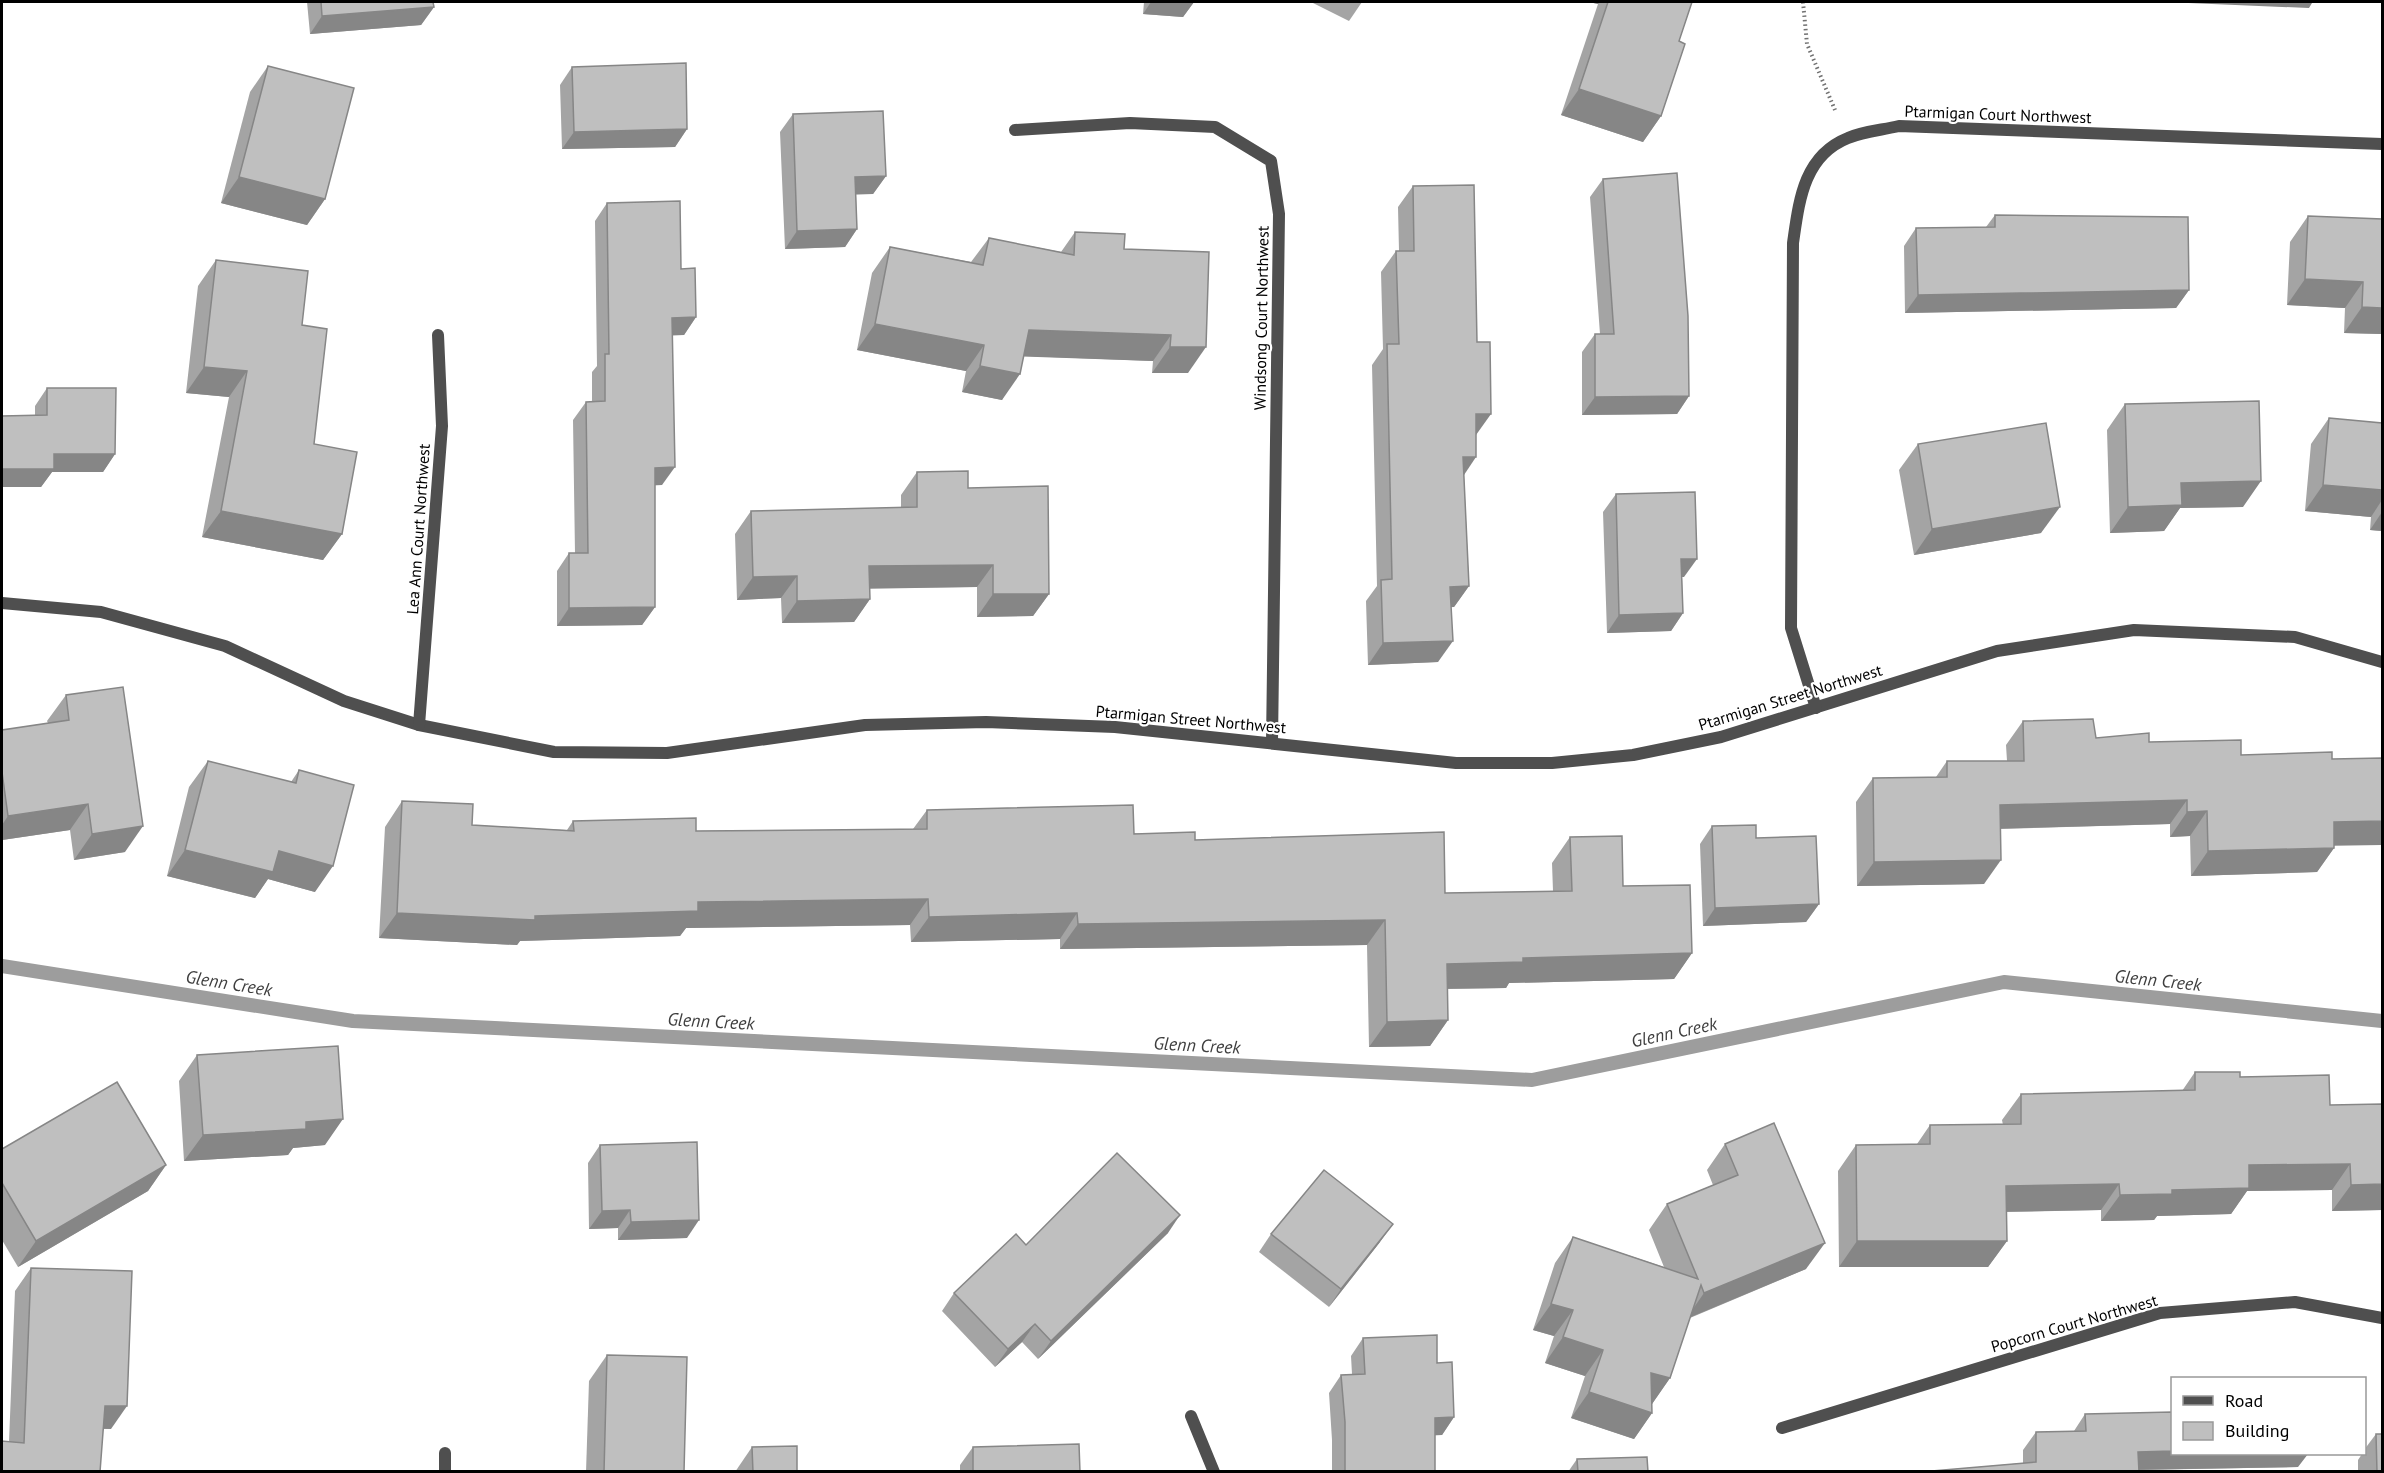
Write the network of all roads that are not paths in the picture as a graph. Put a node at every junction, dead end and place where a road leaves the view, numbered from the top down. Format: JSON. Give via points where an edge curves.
{"nodes":[{"id":1,"x":1015,"y":130,"type":"dead end"},
{"id":2,"x":2382,"y":144,"type":"edge"},
{"id":3,"x":438,"y":335,"type":"dead end"},
{"id":4,"x":2,"y":603,"type":"edge"},
{"id":5,"x":2382,"y":662,"type":"edge"},
{"id":6,"x":1816,"y":708,"type":"junction"},
{"id":7,"x":419,"y":725,"type":"junction"},
{"id":8,"x":1272,"y":743,"type":"junction"},
{"id":9,"x":2382,"y":1318,"type":"edge"},
{"id":10,"x":1191,"y":1416,"type":"dead end"},
{"id":11,"x":1782,"y":1428,"type":"dead end"},
{"id":12,"x":445,"y":1453,"type":"dead end"},
{"id":13,"x":445,"y":1472,"type":"edge"},
{"id":14,"x":1214,"y":1472,"type":"edge"}],
"edges":[{"from":1,"to":8,"type":"street","name":"Windsong Court Northwest","via":[[1130,123],[1215,127],[1271,161],[1279,214]]},
{"from":2,"to":6,"type":"street","name":"Ptarmigan Court Northwest","via":[[1899,126],[1847,138],[1817,160],[1801,191],[1793,243],[1791,628]]},
{"from":3,"to":7,"type":"street","name":"Lea Ann Court Northwest","via":[[442,426]]},
{"from":4,"to":7,"type":"street","name":"Ptarmigan Street Northwest","via":[[101,612],[225,646],[344,701]]},
{"from":5,"to":6,"type":"street","name":"Ptarmigan Street Northwest","via":[[2295,637],[2134,630],[1997,651]]},
{"from":6,"to":8,"type":"street","name":"Ptarmigan Street Northwest","via":[[1721,737],[1633,755],[1552,762],[1456,763]]},
{"from":7,"to":8,"type":"street","name":"Ptarmigan Street Northwest","via":[[554,752],[667,753],[865,725],[986,722],[1116,727]]},
{"from":9,"to":11,"type":"street","name":"Popcorn Court Northwest","via":[[2295,1302],[2160,1313]]},
{"from":10,"to":14,"type":"street"},
{"from":12,"to":13,"type":"street"}]}
